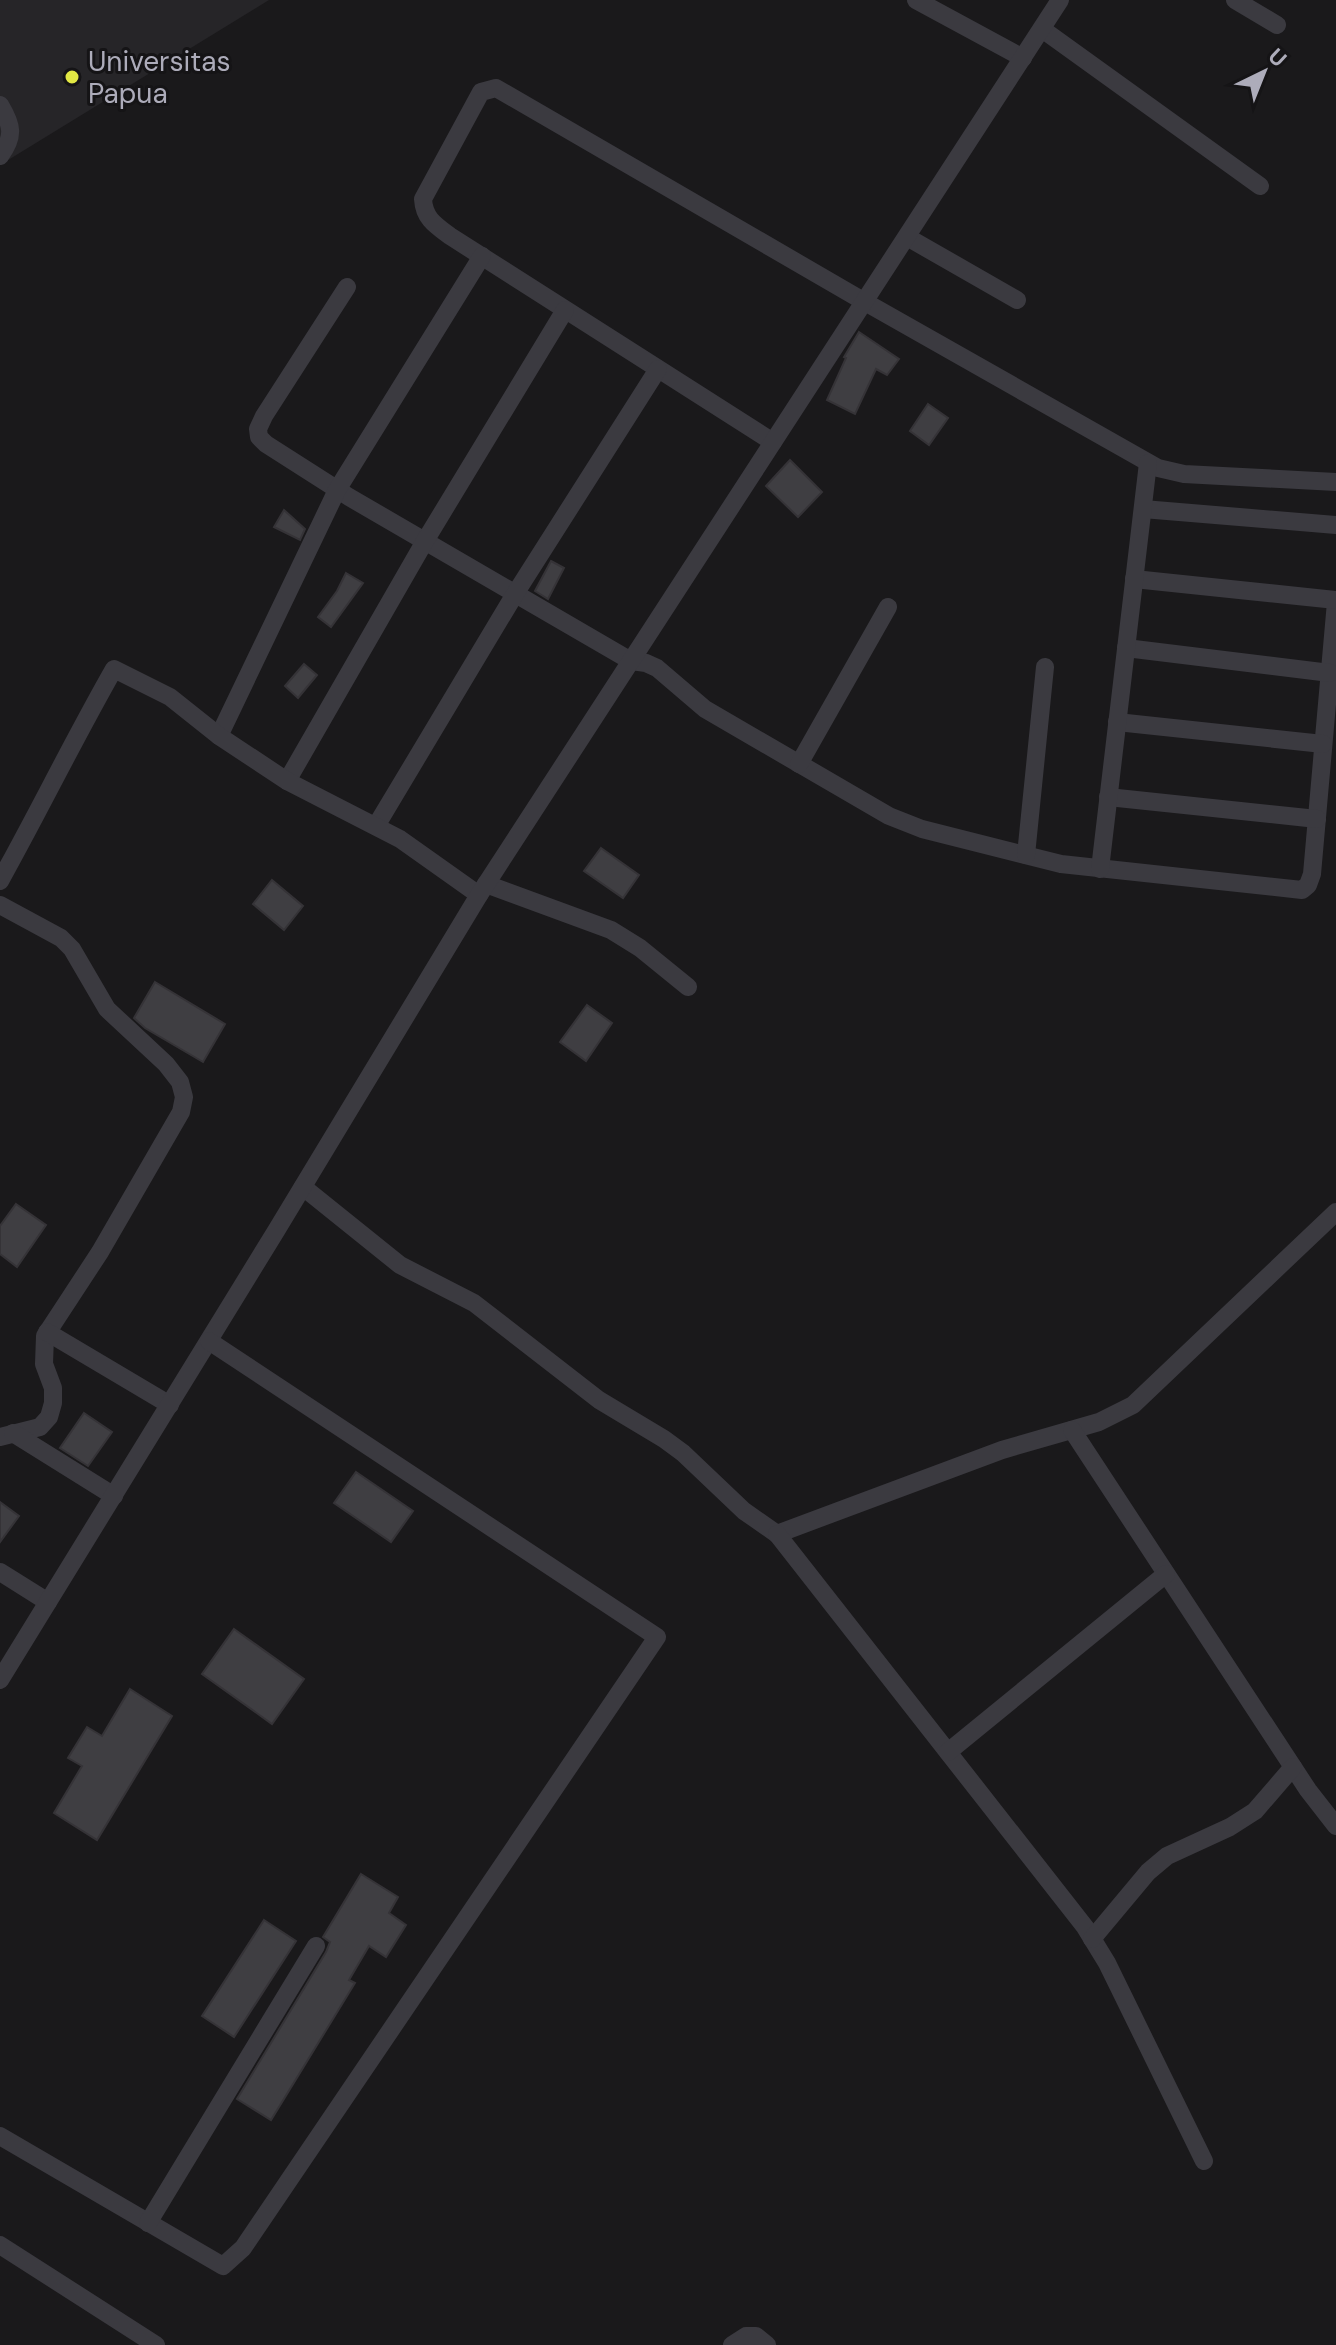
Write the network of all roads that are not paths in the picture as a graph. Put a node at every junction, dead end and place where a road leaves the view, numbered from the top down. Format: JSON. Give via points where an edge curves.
{"nodes":[{"id":1,"x":916,"y":0,"type":"edge"},
{"id":2,"x":1060,"y":0,"type":"edge"},
{"id":3,"x":1235,"y":0,"type":"edge"},
{"id":4,"x":1277,"y":25,"type":"dead end"},
{"id":5,"x":1042,"y":29,"type":"junction"},
{"id":6,"x":1023,"y":58,"type":"junction"},
{"id":7,"x":0,"y":105,"type":"edge"},
{"id":8,"x":0,"y":156,"type":"edge"},
{"id":9,"x":1260,"y":186,"type":"dead end"},
{"id":10,"x":907,"y":237,"type":"junction"},
{"id":11,"x":482,"y":256,"type":"junction"},
{"id":12,"x":347,"y":287,"type":"dead end"},
{"id":13,"x":1017,"y":300,"type":"dead end"},
{"id":14,"x":865,"y":302,"type":"junction"},
{"id":15,"x":565,"y":310,"type":"junction"},
{"id":16,"x":658,"y":369,"type":"junction"},
{"id":17,"x":773,"y":442,"type":"junction"},
{"id":18,"x":1148,"y":463,"type":"junction"},
{"id":19,"x":1336,"y":482,"type":"edge"},
{"id":20,"x":337,"y":490,"type":"junction"},
{"id":21,"x":1143,"y":509,"type":"junction"},
{"id":22,"x":1336,"y":525,"type":"edge"},
{"id":23,"x":425,"y":541,"type":"junction"},
{"id":24,"x":1134,"y":579,"type":"junction"},
{"id":25,"x":515,"y":594,"type":"junction"},
{"id":26,"x":1336,"y":601,"type":"edge"},
{"id":27,"x":888,"y":607,"type":"dead end"},
{"id":28,"x":1126,"y":648,"type":"junction"},
{"id":29,"x":631,"y":661,"type":"junction"},
{"id":30,"x":1045,"y":667,"type":"dead end"},
{"id":31,"x":1330,"y":673,"type":"junction"},
{"id":32,"x":1117,"y":722,"type":"junction"},
{"id":33,"x":219,"y":736,"type":"junction"},
{"id":34,"x":1323,"y":744,"type":"junction"},
{"id":35,"x":799,"y":764,"type":"junction"},
{"id":36,"x":287,"y":781,"type":"junction"},
{"id":37,"x":1108,"y":797,"type":"junction"},
{"id":38,"x":1317,"y":819,"type":"junction"},
{"id":39,"x":376,"y":826,"type":"junction"},
{"id":40,"x":1026,"y":855,"type":"junction"},
{"id":41,"x":1100,"y":869,"type":"junction"},
{"id":42,"x":0,"y":881,"type":"edge"},
{"id":43,"x":482,"y":889,"type":"junction"},
{"id":44,"x":0,"y":905,"type":"edge"},
{"id":45,"x":688,"y":987,"type":"dead end"},
{"id":46,"x":303,"y":1187,"type":"junction"},
{"id":47,"x":1335,"y":1220,"type":"edge"},
{"id":48,"x":47,"y":1332,"type":"junction"},
{"id":49,"x":209,"y":1341,"type":"junction"},
{"id":50,"x":170,"y":1405,"type":"junction"},
{"id":51,"x":1072,"y":1430,"type":"junction"},
{"id":52,"x":6,"y":1435,"type":"edge"},
{"id":53,"x":114,"y":1496,"type":"junction"},
{"id":54,"x":777,"y":1534,"type":"junction"},
{"id":55,"x":0,"y":1572,"type":"edge"},
{"id":56,"x":1166,"y":1574,"type":"junction"},
{"id":57,"x":48,"y":1602,"type":"junction"},
{"id":58,"x":0,"y":1680,"type":"edge"},
{"id":59,"x":948,"y":1752,"type":"junction"},
{"id":60,"x":1293,"y":1767,"type":"junction"},
{"id":61,"x":1336,"y":1826,"type":"edge"},
{"id":62,"x":1092,"y":1939,"type":"junction"},
{"id":63,"x":316,"y":1946,"type":"dead end"},
{"id":64,"x":0,"y":2136,"type":"edge"},
{"id":65,"x":1204,"y":2161,"type":"dead end"},
{"id":66,"x":148,"y":2223,"type":"junction"},
{"id":67,"x":0,"y":2245,"type":"edge"},
{"id":68,"x":156,"y":2345,"type":"edge"},
{"id":69,"x":732,"y":2345,"type":"edge"},
{"id":70,"x":767,"y":2345,"type":"edge"}],
"edges":[{"from":1,"to":6,"type":"street"},
{"from":2,"to":5,"type":"street"},
{"from":3,"to":4,"type":"street"},
{"from":5,"to":6,"type":"street"},
{"from":5,"to":9,"type":"street"},
{"from":6,"to":10,"type":"street"},
{"from":7,"to":8,"type":"street","via":[[11,123],[11,135]]},
{"from":10,"to":13,"type":"street"},
{"from":10,"to":14,"type":"street"},
{"from":11,"to":14,"type":"street","via":[[429,220],[423,199],[474,102],[487,88],[496,88]]},
{"from":11,"to":15,"type":"street"},
{"from":11,"to":20,"type":"street"},
{"from":12,"to":20,"type":"street","via":[[258,429],[266,444]]},
{"from":14,"to":17,"type":"street"},
{"from":14,"to":18,"type":"street"},
{"from":15,"to":16,"type":"street"},
{"from":15,"to":23,"type":"street"},
{"from":16,"to":17,"type":"street"},
{"from":16,"to":25,"type":"street"},
{"from":17,"to":29,"type":"street"},
{"from":18,"to":19,"type":"street","via":[[1184,474]]},
{"from":18,"to":21,"type":"street"},
{"from":20,"to":23,"type":"street"},
{"from":20,"to":33,"type":"street"},
{"from":21,"to":22,"type":"street"},
{"from":21,"to":24,"type":"street"},
{"from":23,"to":25,"type":"street"},
{"from":23,"to":36,"type":"street"},
{"from":24,"to":26,"type":"street"},
{"from":24,"to":28,"type":"street"},
{"from":25,"to":29,"type":"street"},
{"from":25,"to":39,"type":"street"},
{"from":26,"to":31,"type":"street"},
{"from":27,"to":35,"type":"street"},
{"from":28,"to":31,"type":"street"},
{"from":28,"to":32,"type":"street"},
{"from":29,"to":35,"type":"street","via":[[657,668],[705,709]]},
{"from":29,"to":43,"type":"street"},
{"from":30,"to":40,"type":"street"},
{"from":31,"to":34,"type":"street"},
{"from":32,"to":34,"type":"street"},
{"from":32,"to":37,"type":"street"},
{"from":33,"to":36,"type":"street"},
{"from":33,"to":42,"type":"street","via":[[170,697],[114,669]]},
{"from":34,"to":38,"type":"street"},
{"from":35,"to":40,"type":"street","via":[[889,816]]},
{"from":36,"to":39,"type":"street"},
{"from":37,"to":38,"type":"street"},
{"from":37,"to":41,"type":"street"},
{"from":38,"to":41,"type":"street","via":[[1312,874],[1302,890]]},
{"from":39,"to":43,"type":"street"},
{"from":40,"to":41,"type":"street"},
{"from":43,"to":45,"type":"street","via":[[611,930]]},
{"from":43,"to":46,"type":"street"},
{"from":44,"to":48,"type":"street","via":[[72,949],[107,1009],[166,1064],[184,1097],[181,1112],[132,1199]]},
{"from":46,"to":49,"type":"street"},
{"from":46,"to":54,"type":"street","via":[[400,1265],[474,1303],[599,1400],[683,1453],[744,1511]]},
{"from":47,"to":51,"type":"street","via":[[1133,1405]]},
{"from":48,"to":50,"type":"street"},
{"from":48,"to":52,"type":"street","via":[[43,1352],[53,1388],[49,1417],[40,1427]]},
{"from":49,"to":50,"type":"street"},
{"from":49,"to":66,"type":"street","via":[[657,1637],[243,2248],[223,2266]]},
{"from":50,"to":53,"type":"street"},
{"from":51,"to":54,"type":"street","via":[[1002,1450]]},
{"from":51,"to":56,"type":"street"},
{"from":52,"to":53,"type":"street"},
{"from":53,"to":57,"type":"street"},
{"from":54,"to":59,"type":"street"},
{"from":55,"to":57,"type":"street"},
{"from":56,"to":59,"type":"street"},
{"from":56,"to":60,"type":"street"},
{"from":57,"to":58,"type":"street"},
{"from":59,"to":62,"type":"street"},
{"from":60,"to":61,"type":"street"},
{"from":60,"to":62,"type":"street","via":[[1255,1811],[1167,1856],[1148,1872]]},
{"from":62,"to":65,"type":"street"},
{"from":63,"to":66,"type":"street"},
{"from":64,"to":66,"type":"street"},
{"from":67,"to":68,"type":"street"},
{"from":69,"to":70,"type":"street","via":[[746,2336]]}]}
